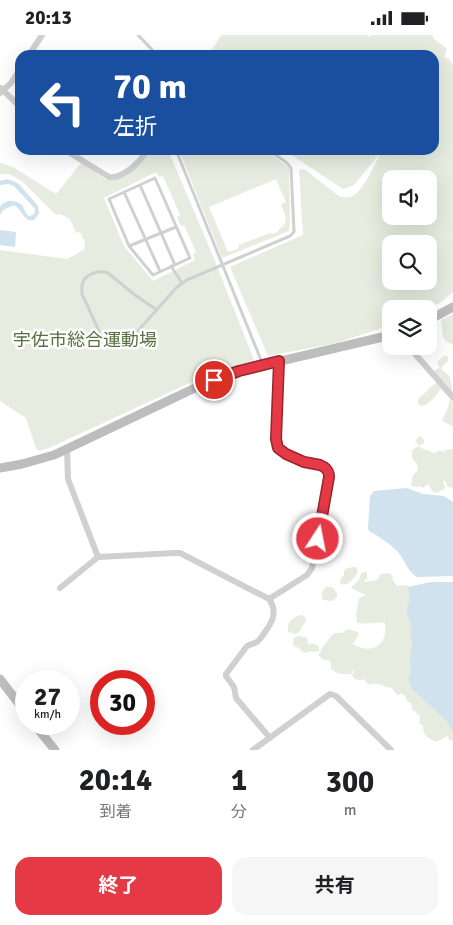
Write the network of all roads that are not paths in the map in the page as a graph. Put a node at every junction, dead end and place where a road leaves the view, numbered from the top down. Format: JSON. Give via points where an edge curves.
{"nodes":[{"id":1,"x":42,"y":35,"type":"edge"},
{"id":2,"x":138,"y":35,"type":"edge"},
{"id":3,"x":32,"y":50,"type":"edge"},
{"id":4,"x":152,"y":50,"type":"edge"},
{"id":5,"x":15,"y":77,"type":"edge"},
{"id":6,"x":1,"y":90,"type":"edge"},
{"id":7,"x":15,"y":103,"type":"edge"},
{"id":8,"x":73,"y":155,"type":"edge"},
{"id":9,"x":143,"y":155,"type":"edge"},
{"id":10,"x":178,"y":155,"type":"edge"},
{"id":11,"x":276,"y":155,"type":"edge"},
{"id":12,"x":140,"y":185,"type":"junction"},
{"id":13,"x":124,"y":192,"type":"junction"},
{"id":14,"x":176,"y":227,"type":"junction"},
{"id":15,"x":161,"y":233,"type":"junction"},
{"id":16,"x":145,"y":240,"type":"junction"},
{"id":17,"x":129,"y":247,"type":"junction"},
{"id":18,"x":221,"y":264,"type":"junction"},
{"id":19,"x":173,"y":266,"type":"junction"},
{"id":20,"x":160,"y":271,"type":"junction"},
{"id":21,"x":182,"y":283,"type":"junction"},
{"id":22,"x":453,"y":307,"type":"edge"},
{"id":23,"x":157,"y":310,"type":"junction"},
{"id":24,"x":437,"y":316,"type":"edge"},
{"id":25,"x":382,"y":337,"type":"edge"},
{"id":26,"x":416,"y":355,"type":"edge"},
{"id":27,"x":279,"y":361,"type":"junction"},
{"id":28,"x":263,"y":365,"type":"junction"},
{"id":29,"x":453,"y":397,"type":"edge"},
{"id":30,"x":67,"y":449,"type":"junction"},
{"id":31,"x":0,"y":468,"type":"edge"},
{"id":32,"x":98,"y":557,"type":"junction"},
{"id":33,"x":60,"y":588,"type":"dead end"},
{"id":34,"x":269,"y":599,"type":"junction"},
{"id":35,"x":0,"y":679,"type":"edge"},
{"id":36,"x":15,"y":699,"type":"edge"},
{"id":37,"x":43,"y":735,"type":"edge"},
{"id":38,"x":270,"y":738,"type":"junction"},
{"id":39,"x":55,"y":750,"type":"edge"},
{"id":40,"x":252,"y":750,"type":"edge"},
{"id":41,"x":391,"y":750,"type":"edge"}],
"edges":[{"from":1,"to":3,"type":"street"},
{"from":2,"to":4,"type":"lane"},
{"from":5,"to":6,"type":"street"},
{"from":6,"to":7,"type":"street"},
{"from":8,"to":9,"type":"street","via":[[113,178],[137,164]]},
{"from":10,"to":18,"type":"lane"},
{"from":11,"to":18,"type":"lane","via":[[291,169],[293,234]]},
{"from":12,"to":13,"type":"lane"},
{"from":12,"to":14,"type":"lane","via":[[155,178]]},
{"from":12,"to":15,"type":"lane"},
{"from":13,"to":16,"type":"lane"},
{"from":13,"to":17,"type":"lane","via":[[109,199]]},
{"from":14,"to":15,"type":"lane"},
{"from":14,"to":19,"type":"lane","via":[[190,258]]},
{"from":15,"to":16,"type":"lane"},
{"from":15,"to":19,"type":"lane"},
{"from":16,"to":17,"type":"lane"},
{"from":16,"to":20,"type":"lane"},
{"from":17,"to":20,"type":"lane","via":[[153,275]]},
{"from":18,"to":21,"type":"lane"},
{"from":18,"to":28,"type":"lane"},
{"from":19,"to":20,"type":"lane"},
{"from":19,"to":21,"type":"lane"},
{"from":21,"to":23,"type":"lane"},
{"from":22,"to":24,"type":"street"},
{"from":23,"to":23,"type":"lane","via":[[136,333],[112,341],[100,333],[82,295],[82,283],[92,274],[103,271]]},
{"from":25,"to":27,"type":"street"},
{"from":26,"to":29,"type":"street"},
{"from":27,"to":28,"type":"street"},
{"from":27,"to":34,"type":"street","via":[[277,446],[296,459],[324,467],[329,477],[312,568],[307,575]]},
{"from":28,"to":30,"type":"street","via":[[204,384]]},
{"from":30,"to":31,"type":"street","via":[[38,460]]},
{"from":30,"to":32,"type":"street","via":[[68,479]]},
{"from":32,"to":33,"type":"street"},
{"from":32,"to":34,"type":"street","via":[[180,553]]},
{"from":34,"to":38,"type":"street","via":[[275,611],[273,619],[260,639],[247,646],[226,676],[236,697]]},
{"from":35,"to":36,"type":"street"},
{"from":37,"to":39,"type":"street"},
{"from":38,"to":40,"type":"street"},
{"from":38,"to":41,"type":"street","via":[[324,697],[333,694]]}]}
